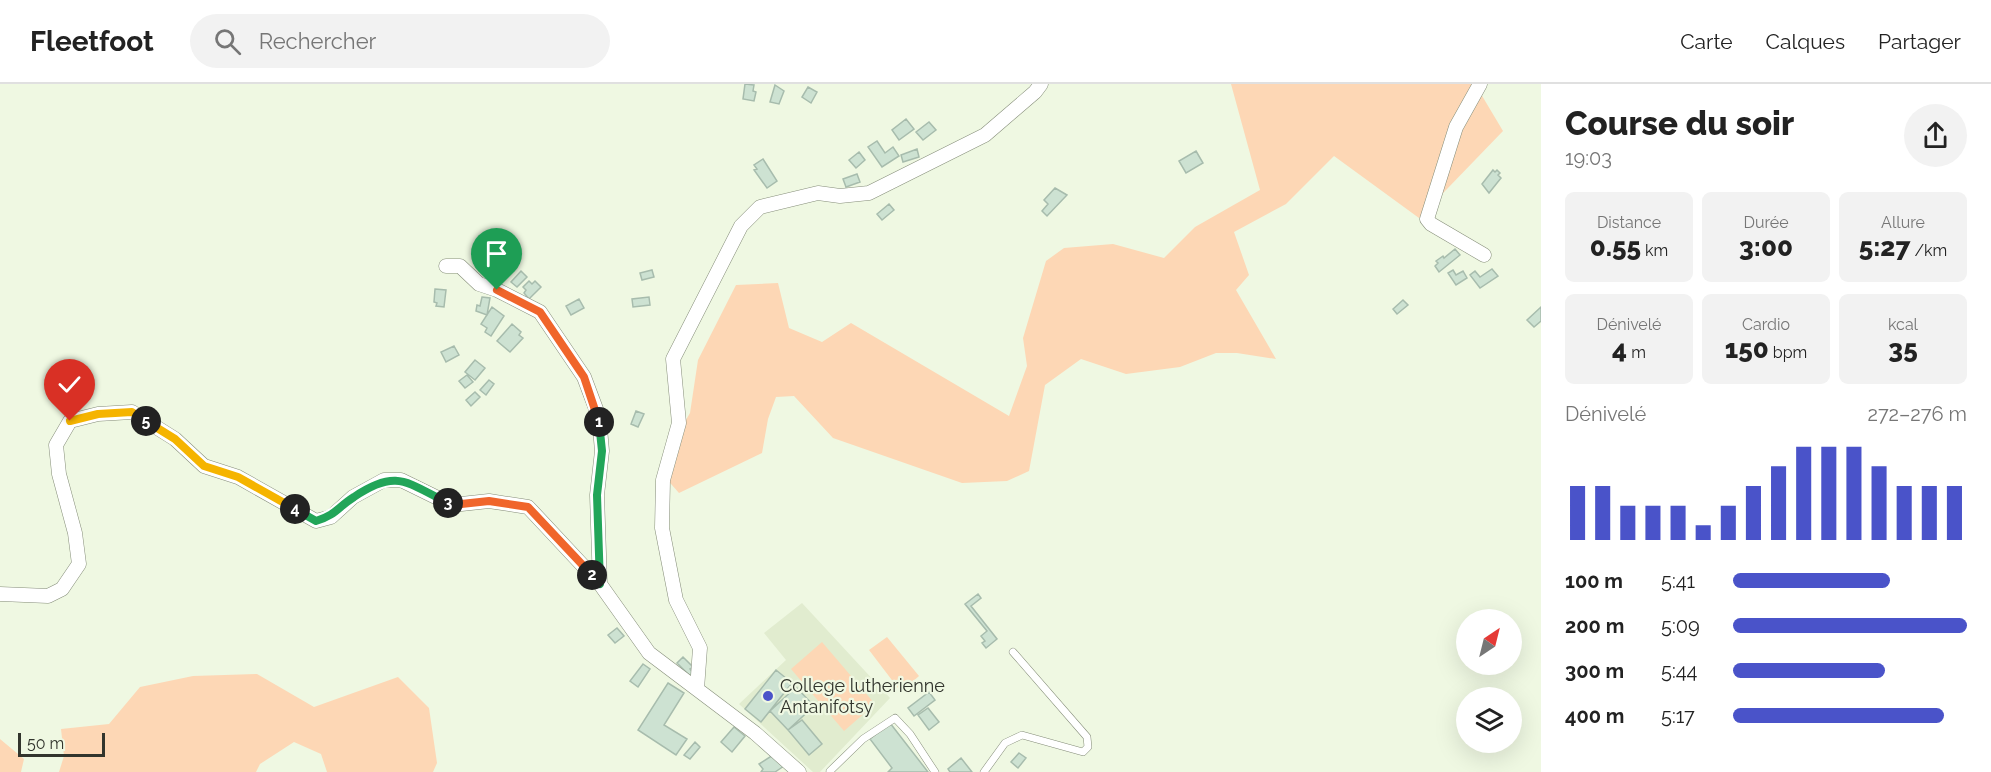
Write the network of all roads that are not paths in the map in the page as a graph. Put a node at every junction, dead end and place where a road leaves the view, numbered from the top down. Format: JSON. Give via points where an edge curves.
{"nodes":[{"id":1,"x":1041,"y":84,"type":"edge"},
{"id":2,"x":1480,"y":84,"type":"edge"},
{"id":3,"x":1484,"y":255,"type":"dead end"},
{"id":4,"x":446,"y":266,"type":"dead end"},
{"id":5,"x":600,"y":584,"type":"junction"},
{"id":6,"x":0,"y":594,"type":"edge"},
{"id":7,"x":1013,"y":652,"type":"dead end"},
{"id":8,"x":697,"y":689,"type":"junction"},
{"id":9,"x":830,"y":771,"type":"edge"},
{"id":10,"x":799,"y":772,"type":"edge"},
{"id":11,"x":935,"y":772,"type":"edge"},
{"id":12,"x":984,"y":772,"type":"edge"}],
"edges":[{"from":1,"to":8,"type":"street","via":[[985,135],[880,188],[840,196],[818,193],[760,207],[741,226],[673,359],[679,423],[663,480],[662,528],[676,600],[700,648]]},
{"from":2,"to":3,"type":"street","via":[[1456,127],[1427,219]]},
{"from":4,"to":5,"type":"street","via":[[460,266],[479,284],[540,312],[584,377],[599,417],[602,451],[597,495]]},
{"from":5,"to":6,"type":"street","via":[[528,507],[489,501],[452,505],[401,480],[384,480],[353,497],[331,517],[316,521],[238,477],[204,466],[175,439],[132,412],[70,421],[56,446],[59,474],[75,533],[79,564],[73,576],[62,590],[48,596]]},
{"from":5,"to":8,"type":"street","via":[[650,653]]},
{"from":7,"to":12,"type":"lane","via":[[1087,737],[1088,747],[1083,752],[1022,735],[1005,743]]},
{"from":8,"to":10,"type":"street","via":[[756,733]]},
{"from":9,"to":11,"type":"lane","via":[[863,739],[895,718]]}]}
